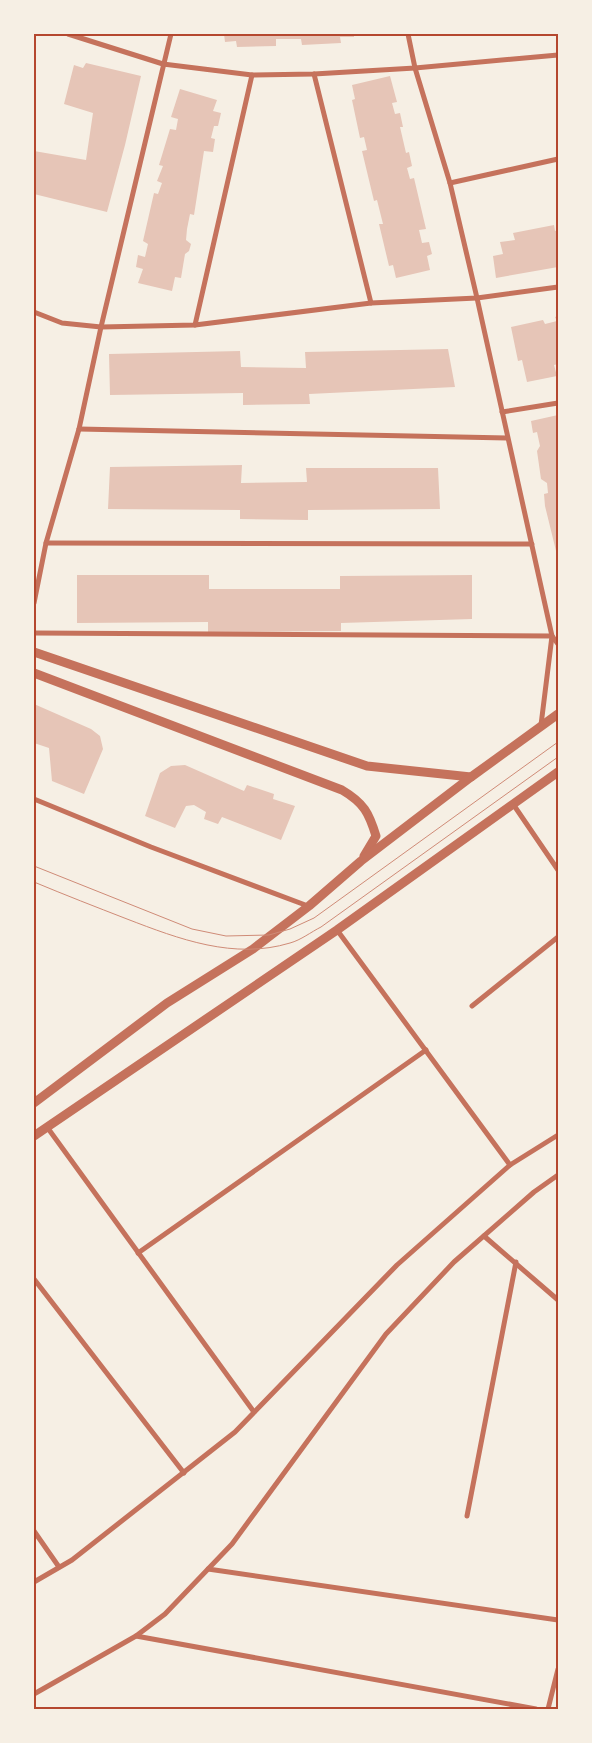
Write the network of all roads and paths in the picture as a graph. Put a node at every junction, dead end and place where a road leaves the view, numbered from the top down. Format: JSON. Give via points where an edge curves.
{"nodes":[{"id":1,"x":68,"y":34,"type":"edge"},
{"id":2,"x":171,"y":34,"type":"edge"},
{"id":3,"x":408,"y":34,"type":"edge"},
{"id":4,"x":558,"y":55,"type":"edge"},
{"id":5,"x":163,"y":64,"type":"junction"},
{"id":6,"x":415,"y":68,"type":"junction"},
{"id":7,"x":314,"y":74,"type":"junction"},
{"id":8,"x":252,"y":75,"type":"junction"},
{"id":9,"x":558,"y":159,"type":"edge"},
{"id":10,"x":450,"y":183,"type":"junction"},
{"id":11,"x":558,"y":287,"type":"edge"},
{"id":12,"x":477,"y":298,"type":"junction"},
{"id":13,"x":372,"y":303,"type":"junction"},
{"id":14,"x":34,"y":312,"type":"edge"},
{"id":15,"x":196,"y":324,"type":"junction"},
{"id":16,"x":101,"y":327,"type":"junction"},
{"id":17,"x":558,"y":403,"type":"edge"},
{"id":18,"x":502,"y":412,"type":"junction"},
{"id":19,"x":79,"y":429,"type":"junction"},
{"id":20,"x":507,"y":438,"type":"junction"},
{"id":21,"x":46,"y":543,"type":"junction"},
{"id":22,"x":532,"y":544,"type":"junction"},
{"id":23,"x":34,"y":603,"type":"edge"},
{"id":24,"x":34,"y":633,"type":"edge"},
{"id":25,"x":552,"y":636,"type":"junction"},
{"id":26,"x":558,"y":644,"type":"edge"},
{"id":27,"x":34,"y":652,"type":"edge"},
{"id":28,"x":34,"y":672,"type":"edge"},
{"id":29,"x":558,"y":714,"type":"edge"},
{"id":30,"x":541,"y":726,"type":"junction"},
{"id":31,"x":558,"y":772,"type":"edge"},
{"id":32,"x":471,"y":777,"type":"junction"},
{"id":33,"x":34,"y":799,"type":"edge"},
{"id":34,"x":513,"y":803,"type":"junction"},
{"id":35,"x":361,"y":861,"type":"junction"},
{"id":36,"x":558,"y":870,"type":"edge"},
{"id":37,"x":309,"y":906,"type":"junction"},
{"id":38,"x":337,"y":930,"type":"junction"},
{"id":39,"x":558,"y":937,"type":"edge"},
{"id":40,"x":472,"y":1006,"type":"dead end"},
{"id":41,"x":426,"y":1050,"type":"junction"},
{"id":42,"x":34,"y":1103,"type":"edge"},
{"id":43,"x":47,"y":1127,"type":"junction"},
{"id":44,"x":558,"y":1135,"type":"edge"},
{"id":45,"x":34,"y":1136,"type":"edge"},
{"id":46,"x":510,"y":1166,"type":"junction"},
{"id":47,"x":558,"y":1175,"type":"edge"},
{"id":48,"x":484,"y":1236,"type":"junction"},
{"id":49,"x":138,"y":1254,"type":"junction"},
{"id":50,"x":516,"y":1262,"type":"junction"},
{"id":51,"x":34,"y":1279,"type":"edge"},
{"id":52,"x":558,"y":1300,"type":"edge"},
{"id":53,"x":254,"y":1412,"type":"junction"},
{"id":54,"x":184,"y":1473,"type":"junction"},
{"id":55,"x":467,"y":1516,"type":"dead end"},
{"id":56,"x":34,"y":1531,"type":"edge"},
{"id":57,"x":59,"y":1567,"type":"junction"},
{"id":58,"x":208,"y":1569,"type":"junction"},
{"id":59,"x":34,"y":1582,"type":"edge"},
{"id":60,"x":558,"y":1620,"type":"edge"},
{"id":61,"x":136,"y":1636,"type":"junction"},
{"id":62,"x":558,"y":1670,"type":"edge"},
{"id":63,"x":34,"y":1694,"type":"edge"},
{"id":64,"x":536,"y":1709,"type":"edge"},
{"id":65,"x":548,"y":1709,"type":"edge"}],
"edges":[{"from":1,"to":5,"type":"street"},
{"from":2,"to":5,"type":"street"},
{"from":3,"to":6,"type":"street"},
{"from":4,"to":6,"type":"street"},
{"from":5,"to":8,"type":"street"},
{"from":5,"to":16,"type":"street"},
{"from":6,"to":7,"type":"street"},
{"from":6,"to":10,"type":"street"},
{"from":7,"to":8,"type":"street"},
{"from":7,"to":13,"type":"street"},
{"from":8,"to":15,"type":"street"},
{"from":9,"to":10,"type":"street"},
{"from":10,"to":12,"type":"street"},
{"from":11,"to":12,"type":"street"},
{"from":12,"to":13,"type":"street"},
{"from":12,"to":18,"type":"street"},
{"from":13,"to":15,"type":"street"},
{"from":14,"to":16,"type":"street","via":[[62,323]]},
{"from":15,"to":16,"type":"street"},
{"from":16,"to":19,"type":"street"},
{"from":17,"to":18,"type":"street"},
{"from":18,"to":20,"type":"street"},
{"from":19,"to":20,"type":"street"},
{"from":19,"to":21,"type":"street"},
{"from":20,"to":22,"type":"street"},
{"from":21,"to":22,"type":"street"},
{"from":21,"to":23,"type":"street"},
{"from":22,"to":25,"type":"street"},
{"from":24,"to":25,"type":"street"},
{"from":25,"to":26,"type":"street"},
{"from":25,"to":30,"type":"street"},
{"from":27,"to":32,"type":"street","via":[[366,766]]},
{"from":28,"to":35,"type":"street","via":[[348,794],[364,806],[376,836]]},
{"from":29,"to":30,"type":"street"},
{"from":30,"to":32,"type":"street"},
{"from":31,"to":34,"type":"street"},
{"from":32,"to":35,"type":"street"},
{"from":33,"to":37,"type":"street"},
{"from":34,"to":36,"type":"street"},
{"from":34,"to":38,"type":"street"},
{"from":35,"to":37,"type":"street"},
{"from":37,"to":42,"type":"street","via":[[253,949],[167,1003]]},
{"from":38,"to":41,"type":"street"},
{"from":38,"to":43,"type":"street"},
{"from":39,"to":40,"type":"street"},
{"from":41,"to":46,"type":"street"},
{"from":41,"to":49,"type":"street"},
{"from":43,"to":45,"type":"street"},
{"from":43,"to":49,"type":"street"},
{"from":44,"to":46,"type":"street"},
{"from":46,"to":53,"type":"street","via":[[397,1265]]},
{"from":47,"to":48,"type":"street"},
{"from":48,"to":50,"type":"street"},
{"from":48,"to":58,"type":"street","via":[[454,1262],[386,1334],[232,1544]]},
{"from":49,"to":53,"type":"street"},
{"from":50,"to":52,"type":"street"},
{"from":50,"to":55,"type":"street"},
{"from":51,"to":54,"type":"street"},
{"from":53,"to":54,"type":"street","via":[[235,1432]]},
{"from":54,"to":57,"type":"street"},
{"from":56,"to":57,"type":"street"},
{"from":57,"to":59,"type":"street"},
{"from":58,"to":60,"type":"street"},
{"from":58,"to":61,"type":"street","via":[[165,1614]]},
{"from":61,"to":63,"type":"street"},
{"from":61,"to":64,"type":"street"},
{"from":62,"to":65,"type":"street"}]}
